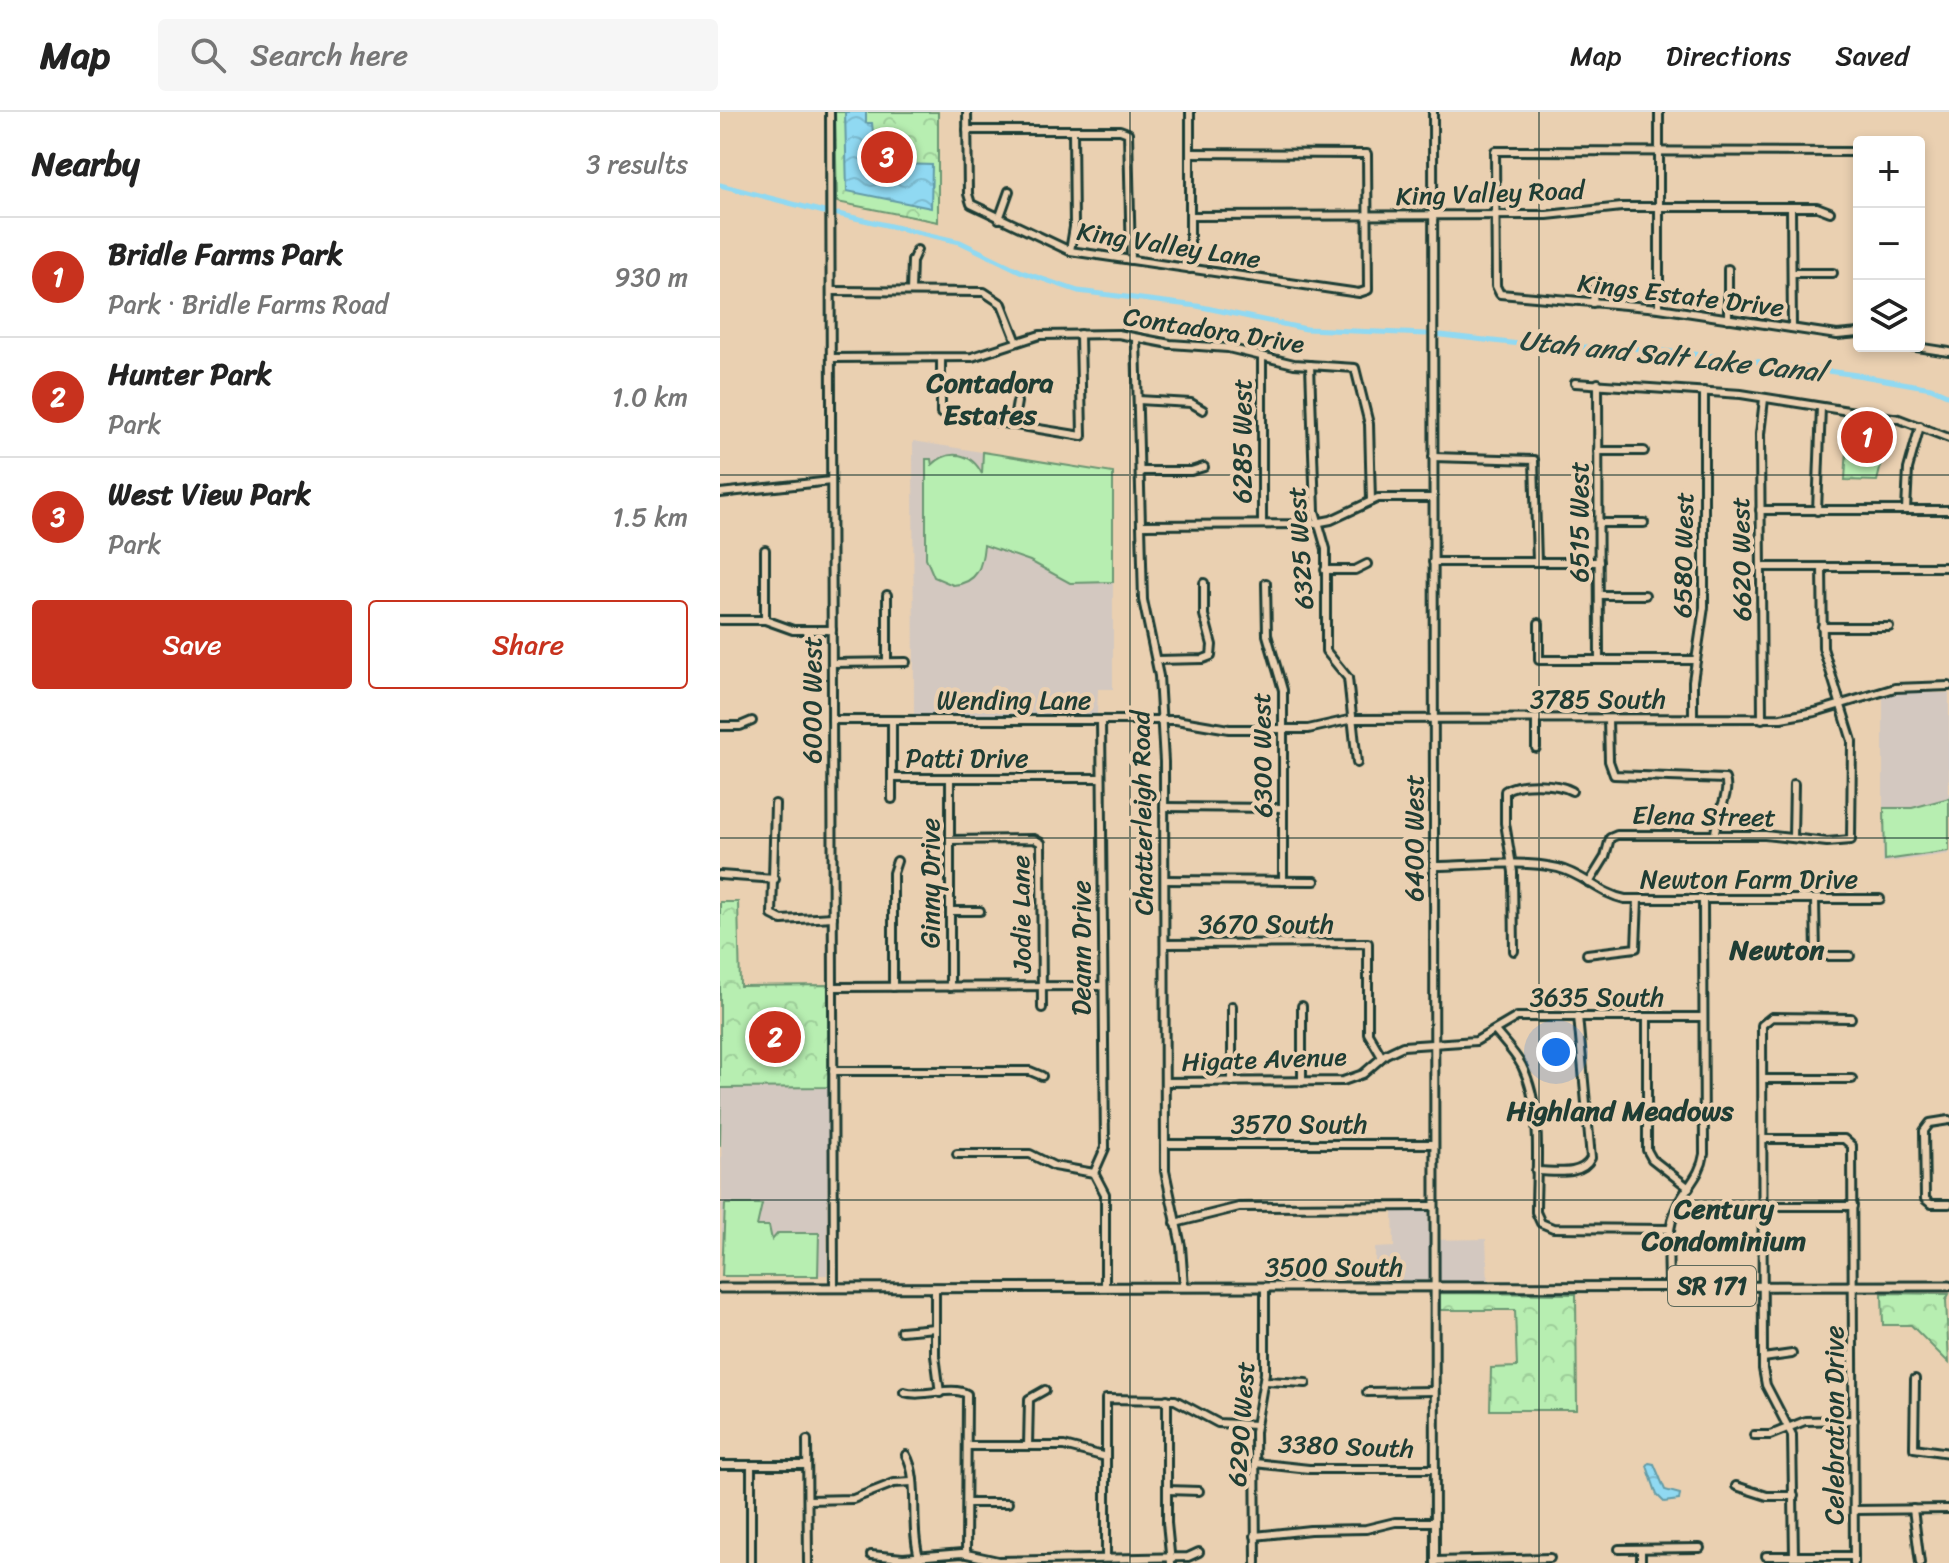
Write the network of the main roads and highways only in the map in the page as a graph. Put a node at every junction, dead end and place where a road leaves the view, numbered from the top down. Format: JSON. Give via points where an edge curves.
{"nodes":[{"id":1,"x":1949,"y":1286,"type":"edge"},
{"id":2,"x":720,"y":1288,"type":"edge"}],
"edges":[{"from":1,"to":2,"type":"main road","name":"3500 South","number":"SR 171"}]}
